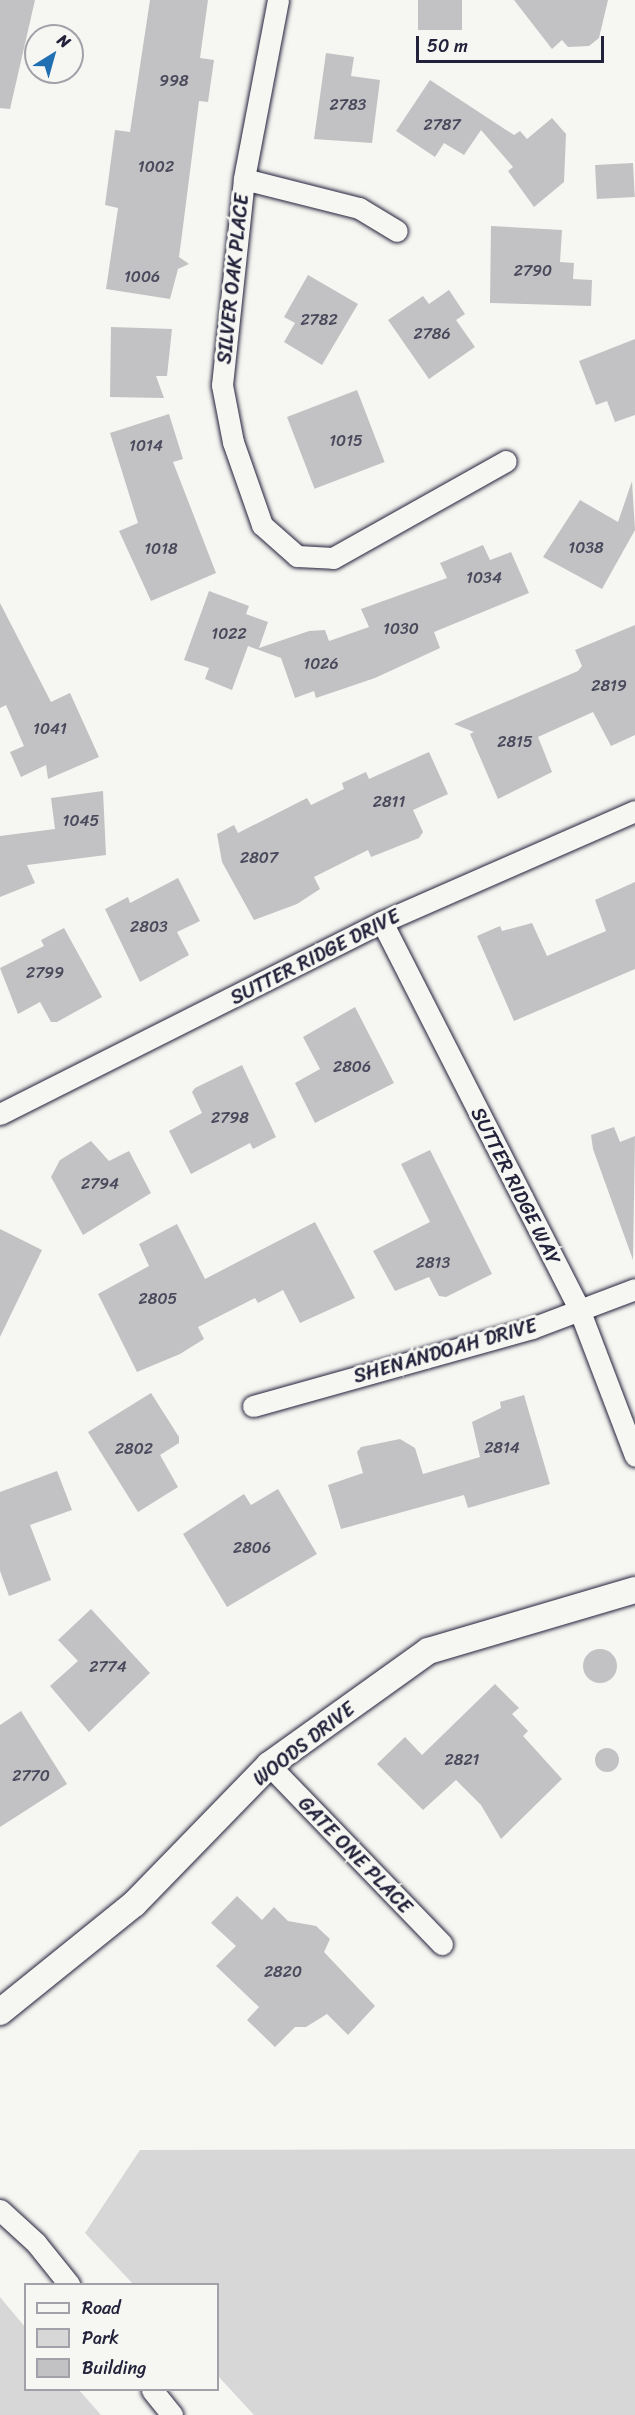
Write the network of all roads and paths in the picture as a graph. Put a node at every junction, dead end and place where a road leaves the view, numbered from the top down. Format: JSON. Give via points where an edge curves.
{"nodes":[{"id":1,"x":278,"y":0,"type":"edge"},
{"id":2,"x":244,"y":179,"type":"junction"},
{"id":3,"x":398,"y":231,"type":"dead end"},
{"id":4,"x":506,"y":461,"type":"dead end"},
{"id":5,"x":635,"y":811,"type":"edge"},
{"id":6,"x":382,"y":922,"type":"junction"},
{"id":7,"x":0,"y":1113,"type":"edge"},
{"id":8,"x":635,"y":1289,"type":"edge"},
{"id":9,"x":579,"y":1309,"type":"junction"},
{"id":10,"x":253,"y":1406,"type":"dead end"},
{"id":11,"x":635,"y":1456,"type":"edge"},
{"id":12,"x":635,"y":1590,"type":"edge"},
{"id":13,"x":269,"y":1765,"type":"junction"},
{"id":14,"x":442,"y":1944,"type":"dead end"},
{"id":15,"x":0,"y":2012,"type":"edge"},
{"id":16,"x":0,"y":2210,"type":"edge"},
{"id":17,"x":68,"y":2283,"type":"edge"},
{"id":18,"x":153,"y":2391,"type":"edge"},
{"id":19,"x":172,"y":2415,"type":"edge"}],
"edges":[{"from":1,"to":2,"type":"street","name":"SILVER OAK PLACE"},
{"from":2,"to":3,"type":"street","via":[[358,208]]},
{"from":2,"to":4,"type":"street","name":"SILVER OAK PLACE","via":[[222,385],[233,442],[268,535],[297,556],[333,558]]},
{"from":5,"to":6,"type":"street","name":"SUTTER RIDGE DRIVE"},
{"from":6,"to":7,"type":"street","name":"SUTTER RIDGE DRIVE"},
{"from":6,"to":9,"type":"street","name":"SUTTER RIDGE WAY"},
{"from":8,"to":9,"type":"street","name":"SHENANDOAH DRIVE"},
{"from":9,"to":10,"type":"street","name":"SHENANDOAH DRIVE","via":[[532,1328]]},
{"from":9,"to":11,"type":"street","name":"SUTTER RIDGE WAY"},
{"from":12,"to":13,"type":"street","name":"WOODS DRIVE","via":[[429,1651]]},
{"from":13,"to":14,"type":"street","name":"GATE ONE PLACE"},
{"from":13,"to":15,"type":"street","name":"WOODS DRIVE","via":[[134,1904]]},
{"from":16,"to":17,"type":"street","via":[[36,2243]]},
{"from":18,"to":19,"type":"street"}]}
